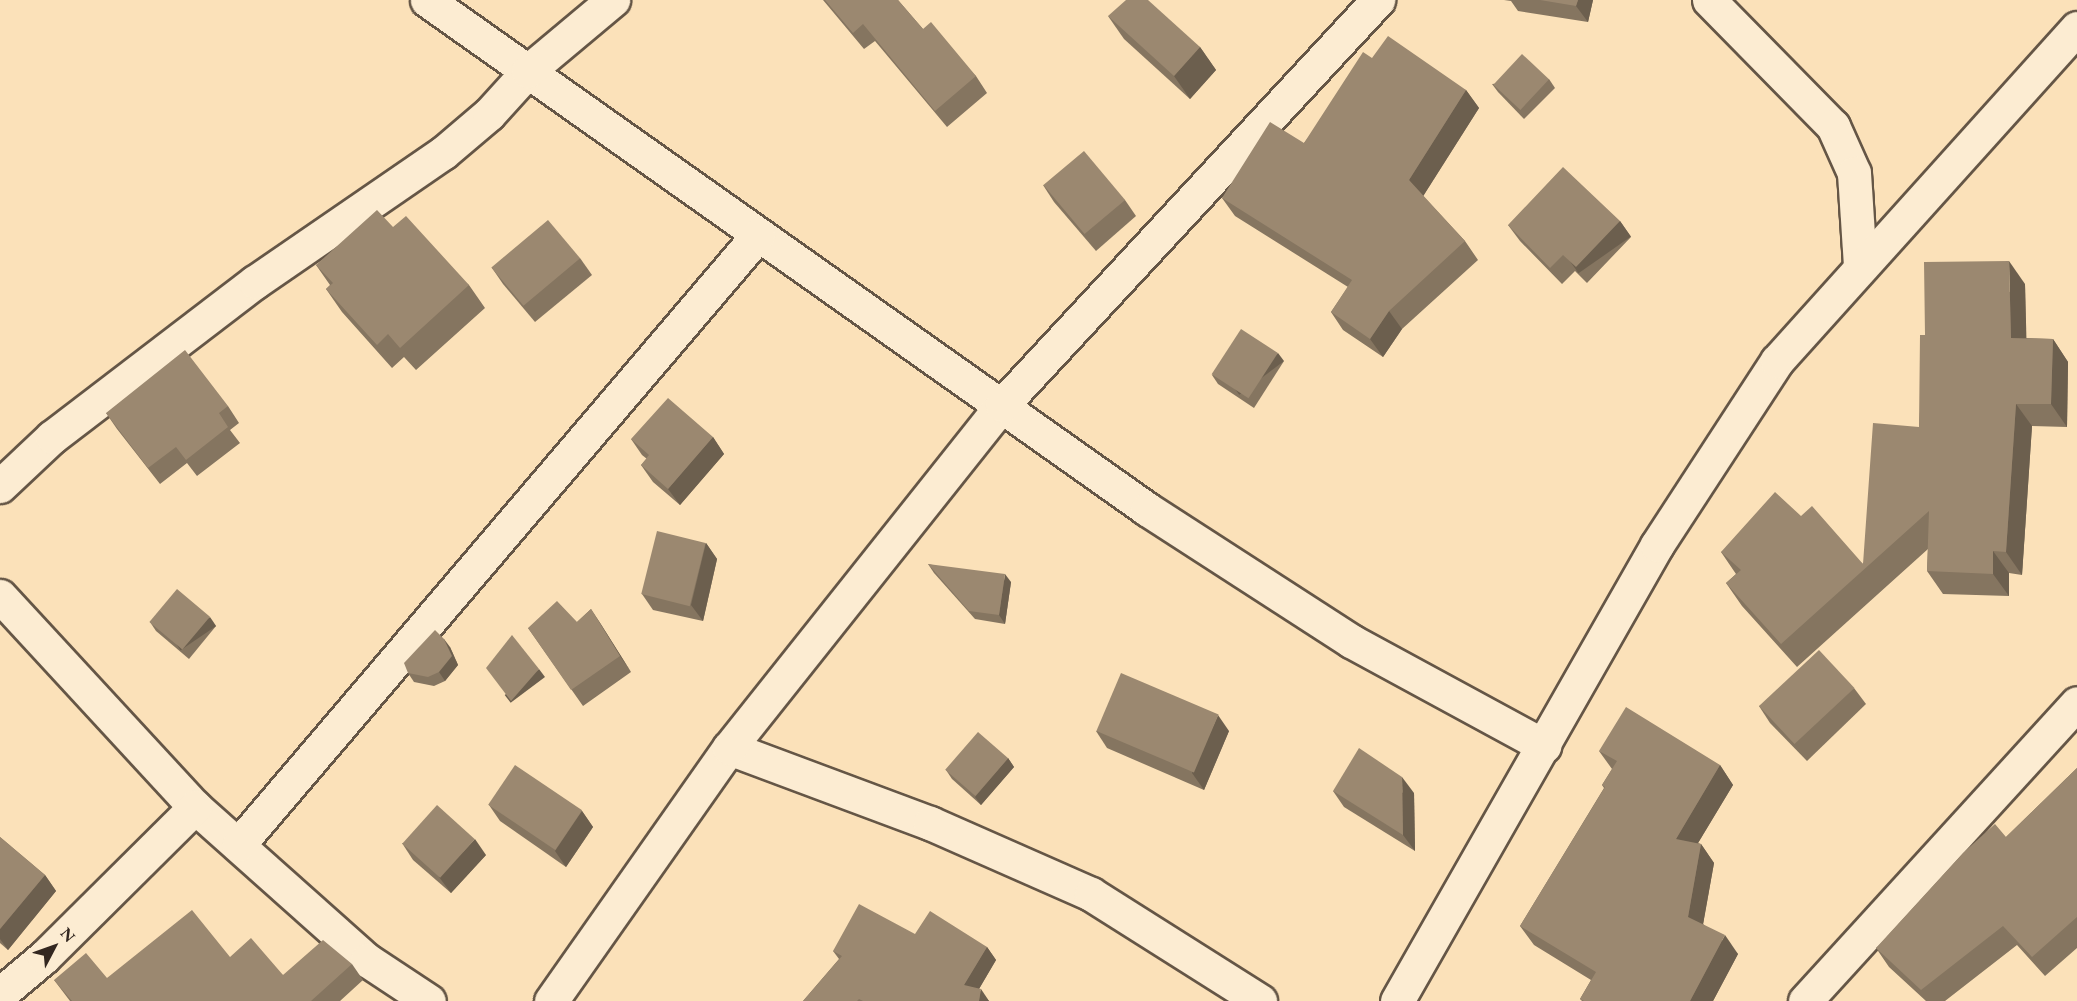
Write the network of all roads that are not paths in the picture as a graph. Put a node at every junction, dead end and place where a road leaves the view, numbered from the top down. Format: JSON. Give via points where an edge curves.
{"nodes":[{"id":1,"x":427,"y":0,"type":"edge"},
{"id":2,"x":613,"y":0,"type":"edge"},
{"id":3,"x":1378,"y":0,"type":"edge"},
{"id":4,"x":1709,"y":0,"type":"edge"},
{"id":5,"x":2077,"y":28,"type":"edge"},
{"id":6,"x":528,"y":71,"type":"junction"},
{"id":7,"x":758,"y":235,"type":"junction"},
{"id":8,"x":1860,"y":266,"type":"junction"},
{"id":9,"x":1002,"y":405,"type":"junction"},
{"id":10,"x":0,"y":486,"type":"edge"},
{"id":11,"x":0,"y":596,"type":"edge"},
{"id":12,"x":2077,"y":703,"type":"edge"},
{"id":13,"x":1544,"y":747,"type":"junction"},
{"id":14,"x":729,"y":748,"type":"junction"},
{"id":15,"x":195,"y":807,"type":"junction"},
{"id":16,"x":239,"y":843,"type":"junction"},
{"id":17,"x":0,"y":994,"type":"edge"},
{"id":18,"x":429,"y":1001,"type":"edge"},
{"id":19,"x":551,"y":1001,"type":"edge"},
{"id":20,"x":1260,"y":1001,"type":"edge"},
{"id":21,"x":1397,"y":1001,"type":"edge"},
{"id":22,"x":1806,"y":1001,"type":"edge"}],
"edges":[{"from":1,"to":6,"type":"street"},
{"from":2,"to":6,"type":"street"},
{"from":3,"to":9,"type":"street"},
{"from":4,"to":8,"type":"street","via":[[1833,126],[1854,173]]},
{"from":5,"to":8,"type":"street"},
{"from":6,"to":7,"type":"street"},
{"from":6,"to":10,"type":"street","via":[[489,114],[442,153],[255,282],[52,437]]},
{"from":7,"to":9,"type":"street"},
{"from":7,"to":16,"type":"street"},
{"from":8,"to":13,"type":"street","via":[[1777,361],[1720,444]]},
{"from":9,"to":13,"type":"street","via":[[1147,509],[1341,634]]},
{"from":9,"to":14,"type":"street"},
{"from":11,"to":15,"type":"street"},
{"from":12,"to":22,"type":"street"},
{"from":13,"to":21,"type":"street"},
{"from":14,"to":19,"type":"street"},
{"from":14,"to":20,"type":"street","via":[[930,823],[1091,894]]},
{"from":15,"to":16,"type":"street"},
{"from":15,"to":17,"type":"street","via":[[44,957]]},
{"from":16,"to":18,"type":"street","via":[[367,960]]}]}
